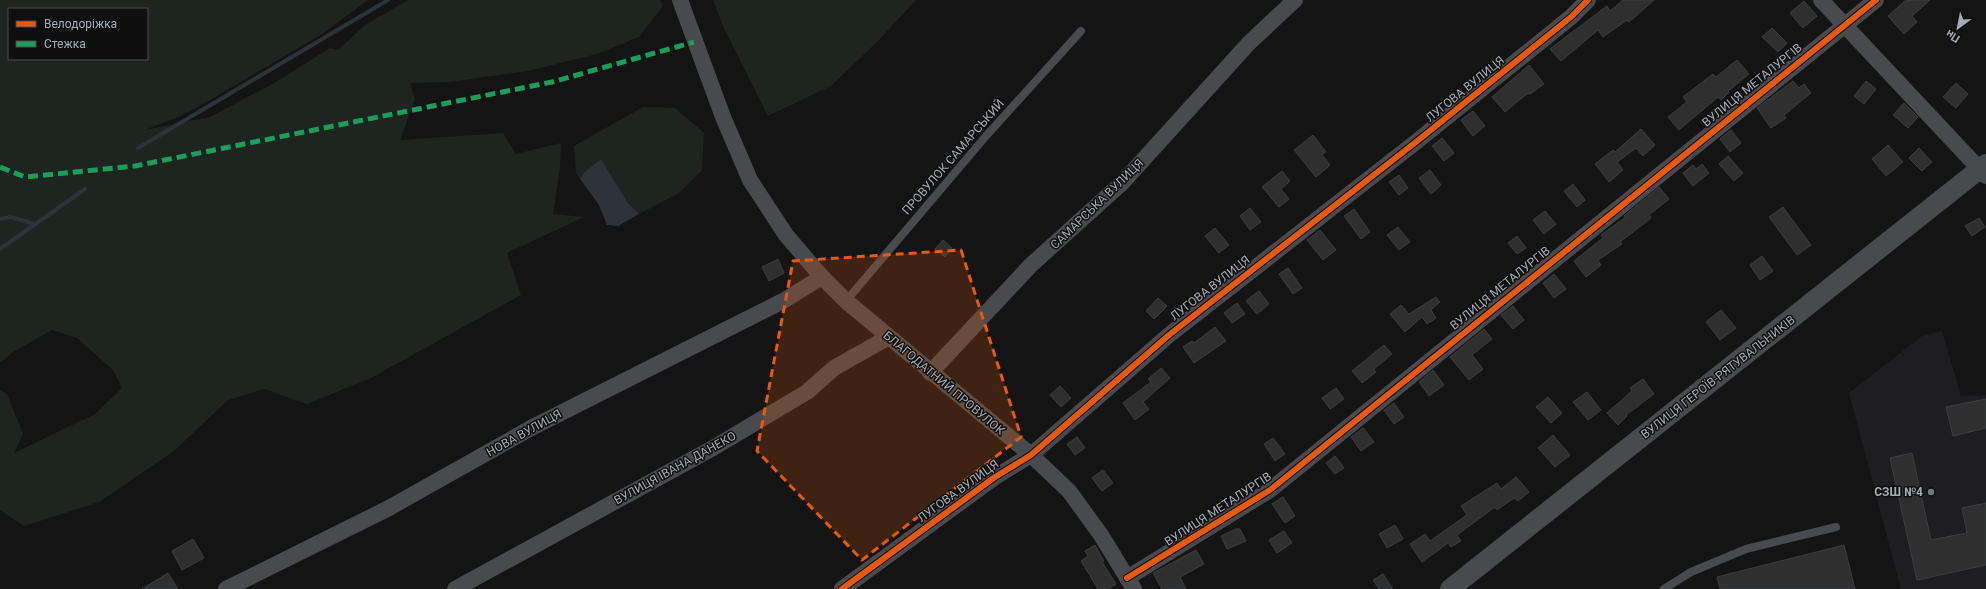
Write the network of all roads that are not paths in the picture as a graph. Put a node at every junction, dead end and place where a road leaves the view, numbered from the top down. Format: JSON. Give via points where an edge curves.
{"nodes":[{"id":1,"x":680,"y":0,"type":"edge"},
{"id":2,"x":1295,"y":0,"type":"edge"},
{"id":3,"x":1588,"y":0,"type":"edge"},
{"id":4,"x":1821,"y":0,"type":"edge"},
{"id":5,"x":1876,"y":0,"type":"edge"},
{"id":6,"x":1845,"y":24,"type":"junction"},
{"id":7,"x":1081,"y":31,"type":"dead end"},
{"id":8,"x":1984,"y":170,"type":"edge"},
{"id":9,"x":822,"y":277,"type":"junction"},
{"id":10,"x":846,"y":301,"type":"junction"},
{"id":11,"x":889,"y":337,"type":"junction"},
{"id":12,"x":930,"y":373,"type":"junction"},
{"id":13,"x":1031,"y":455,"type":"junction"},
{"id":14,"x":1836,"y":527,"type":"dead end"},
{"id":15,"x":1130,"y":584,"type":"edge"},
{"id":16,"x":226,"y":589,"type":"edge"},
{"id":17,"x":456,"y":589,"type":"edge"},
{"id":18,"x":842,"y":589,"type":"edge"},
{"id":19,"x":1450,"y":589,"type":"edge"},
{"id":20,"x":1664,"y":589,"type":"edge"}],
"edges":[{"from":1,"to":9,"type":"street","name":"БЛАГОДАТНИЙ ПРОВУЛОК","via":[[723,117],[750,180],[786,236]]},
{"from":2,"to":12,"type":"street","name":"САМАРСЬКА ВУЛИЦЯ","via":[[1249,43],[1123,182],[1031,265]]},
{"from":3,"to":13,"type":"street","name":"ЛУГОВА ВУЛИЦЯ","via":[[1416,142],[1169,335]]},
{"from":4,"to":6,"type":"street"},
{"from":5,"to":6,"type":"street","name":"ВУЛИЦЯ МЕТАЛУРГІВ"},
{"from":6,"to":8,"type":"street"},
{"from":6,"to":15,"type":"street","name":"ВУЛИЦЯ МЕТАЛУРГІВ","via":[[1270,490]]},
{"from":7,"to":10,"type":"lane","name":"ПРОВУЛОК САМАРСЬКИЙ","via":[[986,136]]},
{"from":8,"to":19,"type":"street","name":"ВУЛИЦЯ ГЕРОЇВ-РЯТУВАЛЬНИКІВ"},
{"from":9,"to":10,"type":"street","name":"БЛАГОДАТНИЙ ПРОВУЛОК"},
{"from":9,"to":16,"type":"street","name":"НОВА ВУЛИЦЯ","via":[[783,301],[531,428],[389,508]]},
{"from":10,"to":11,"type":"street","name":"БЛАГОДАТНИЙ ПРОВУЛОК"},
{"from":11,"to":12,"type":"street","name":"БЛАГОДАТНИЙ ПРОВУЛОК"},
{"from":11,"to":17,"type":"street","name":"ВУЛИЦЯ ІВАНА ДАНЕКО","via":[[834,368],[806,392],[712,448]]},
{"from":12,"to":13,"type":"street","name":"БЛАГОДАТНИЙ ПРОВУЛОК"},
{"from":13,"to":15,"type":"street","name":"БЛАГОДАТНИЙ ПРОВУЛОК","via":[[1069,491],[1101,535]]},
{"from":13,"to":18,"type":"street","name":"ЛУГОВА ВУЛИЦЯ","via":[[995,477]]},
{"from":14,"to":20,"type":"lane","via":[[1746,549],[1691,572]]}]}
